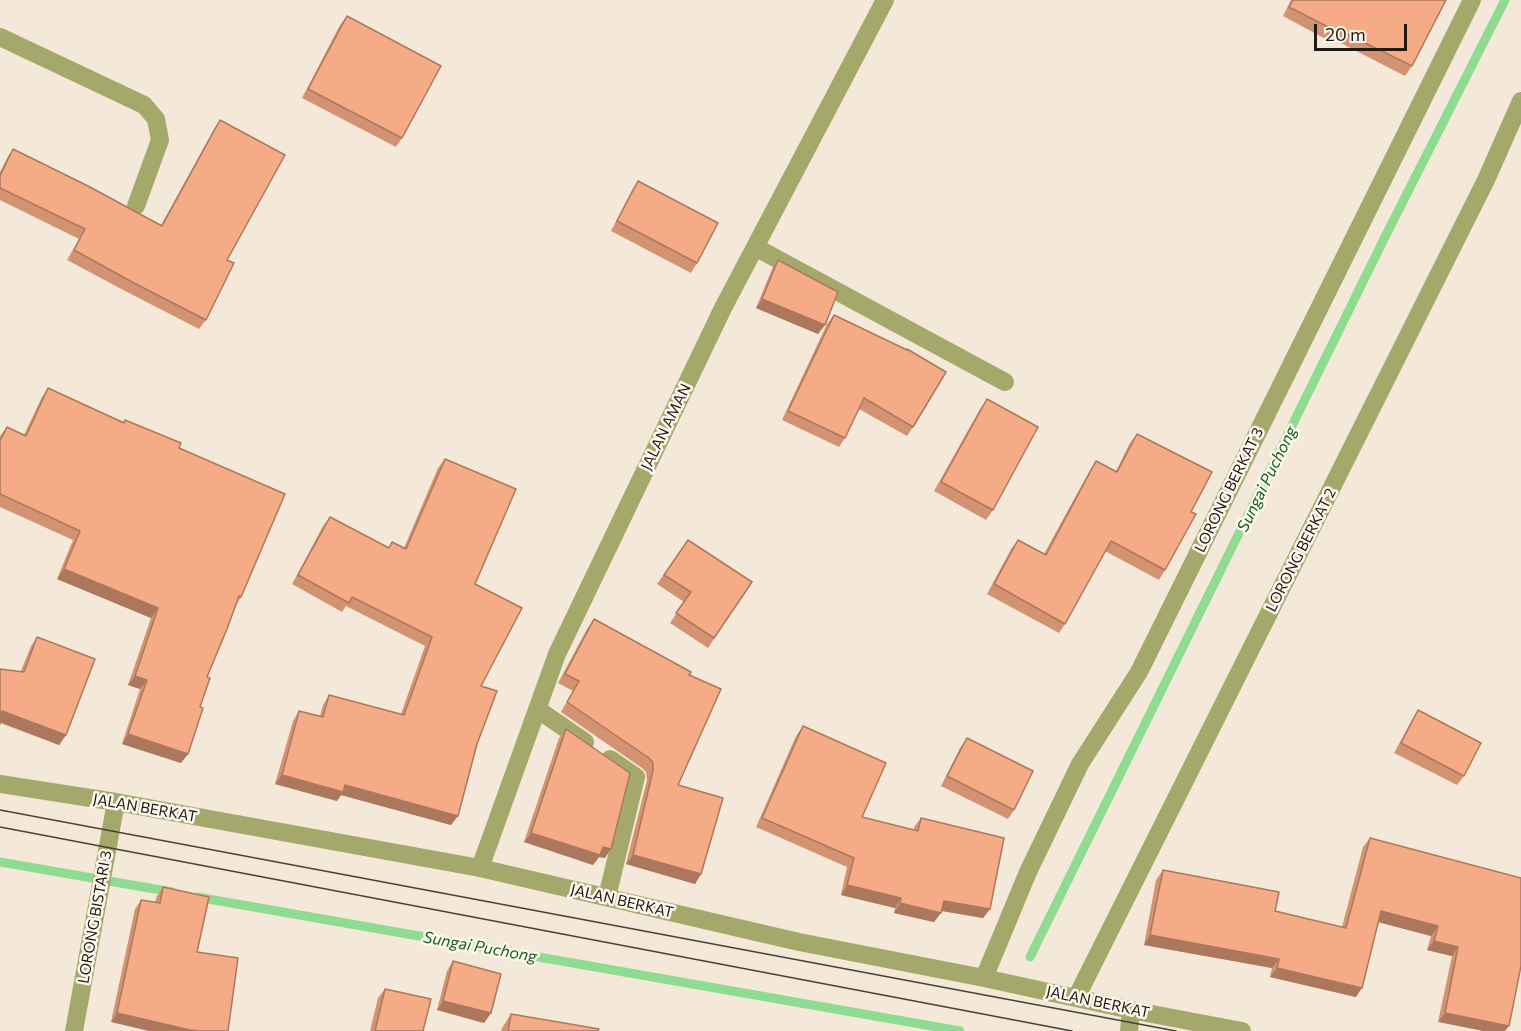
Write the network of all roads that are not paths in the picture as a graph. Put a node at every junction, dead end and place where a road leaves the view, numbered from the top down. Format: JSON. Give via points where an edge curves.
{"nodes":[{"id":1,"x":1473,"y":0,"type":"edge"},
{"id":2,"x":884,"y":1,"type":"edge"},
{"id":3,"x":0,"y":37,"type":"edge"},
{"id":4,"x":1521,"y":100,"type":"edge"},
{"id":5,"x":136,"y":206,"type":"dead end"},
{"id":6,"x":755,"y":247,"type":"junction"},
{"id":7,"x":1005,"y":382,"type":"dead end"},
{"id":8,"x":537,"y":709,"type":"junction"},
{"id":9,"x":0,"y":784,"type":"edge"},
{"id":10,"x":116,"y":802,"type":"junction"},
{"id":11,"x":480,"y":868,"type":"junction"},
{"id":12,"x":606,"y":897,"type":"junction"},
{"id":13,"x":984,"y":978,"type":"junction"},
{"id":14,"x":1076,"y":998,"type":"junction"},
{"id":15,"x":1131,"y":1010,"type":"junction"},
{"id":16,"x":74,"y":1031,"type":"edge"},
{"id":17,"x":1129,"y":1031,"type":"edge"},
{"id":18,"x":1242,"y":1031,"type":"edge"}],
"edges":[{"from":1,"to":13,"type":"street","name":"LORONG BERKAT 3","via":[[1139,672],[1080,764],[1028,872]]},
{"from":2,"to":6,"type":"street","name":"JALAN AMAN"},
{"from":3,"to":5,"type":"street","via":[[144,105],[156,119],[160,140]]},
{"from":4,"to":14,"type":"street","name":"LORONG BERKAT 2","via":[[1481,190]]},
{"from":6,"to":7,"type":"street"},
{"from":6,"to":8,"type":"street","name":"JALAN AMAN","via":[[557,654]]},
{"from":8,"to":11,"type":"street","name":"JALAN AMAN"},
{"from":8,"to":12,"type":"street","via":[[636,777]]},
{"from":9,"to":10,"type":"street","name":"JALAN BERKAT"},
{"from":10,"to":11,"type":"street","name":"JALAN BERKAT"},
{"from":10,"to":16,"type":"street","name":"LORONG BISTARI 3"},
{"from":11,"to":12,"type":"street","name":"JALAN BERKAT"},
{"from":12,"to":13,"type":"street","name":"JALAN BERKAT","via":[[799,942]]},
{"from":13,"to":14,"type":"street","name":"JALAN BERKAT"},
{"from":14,"to":15,"type":"street","name":"JALAN BERKAT"},
{"from":15,"to":17,"type":"street"},
{"from":15,"to":18,"type":"street","name":"JALAN BERKAT"}]}
